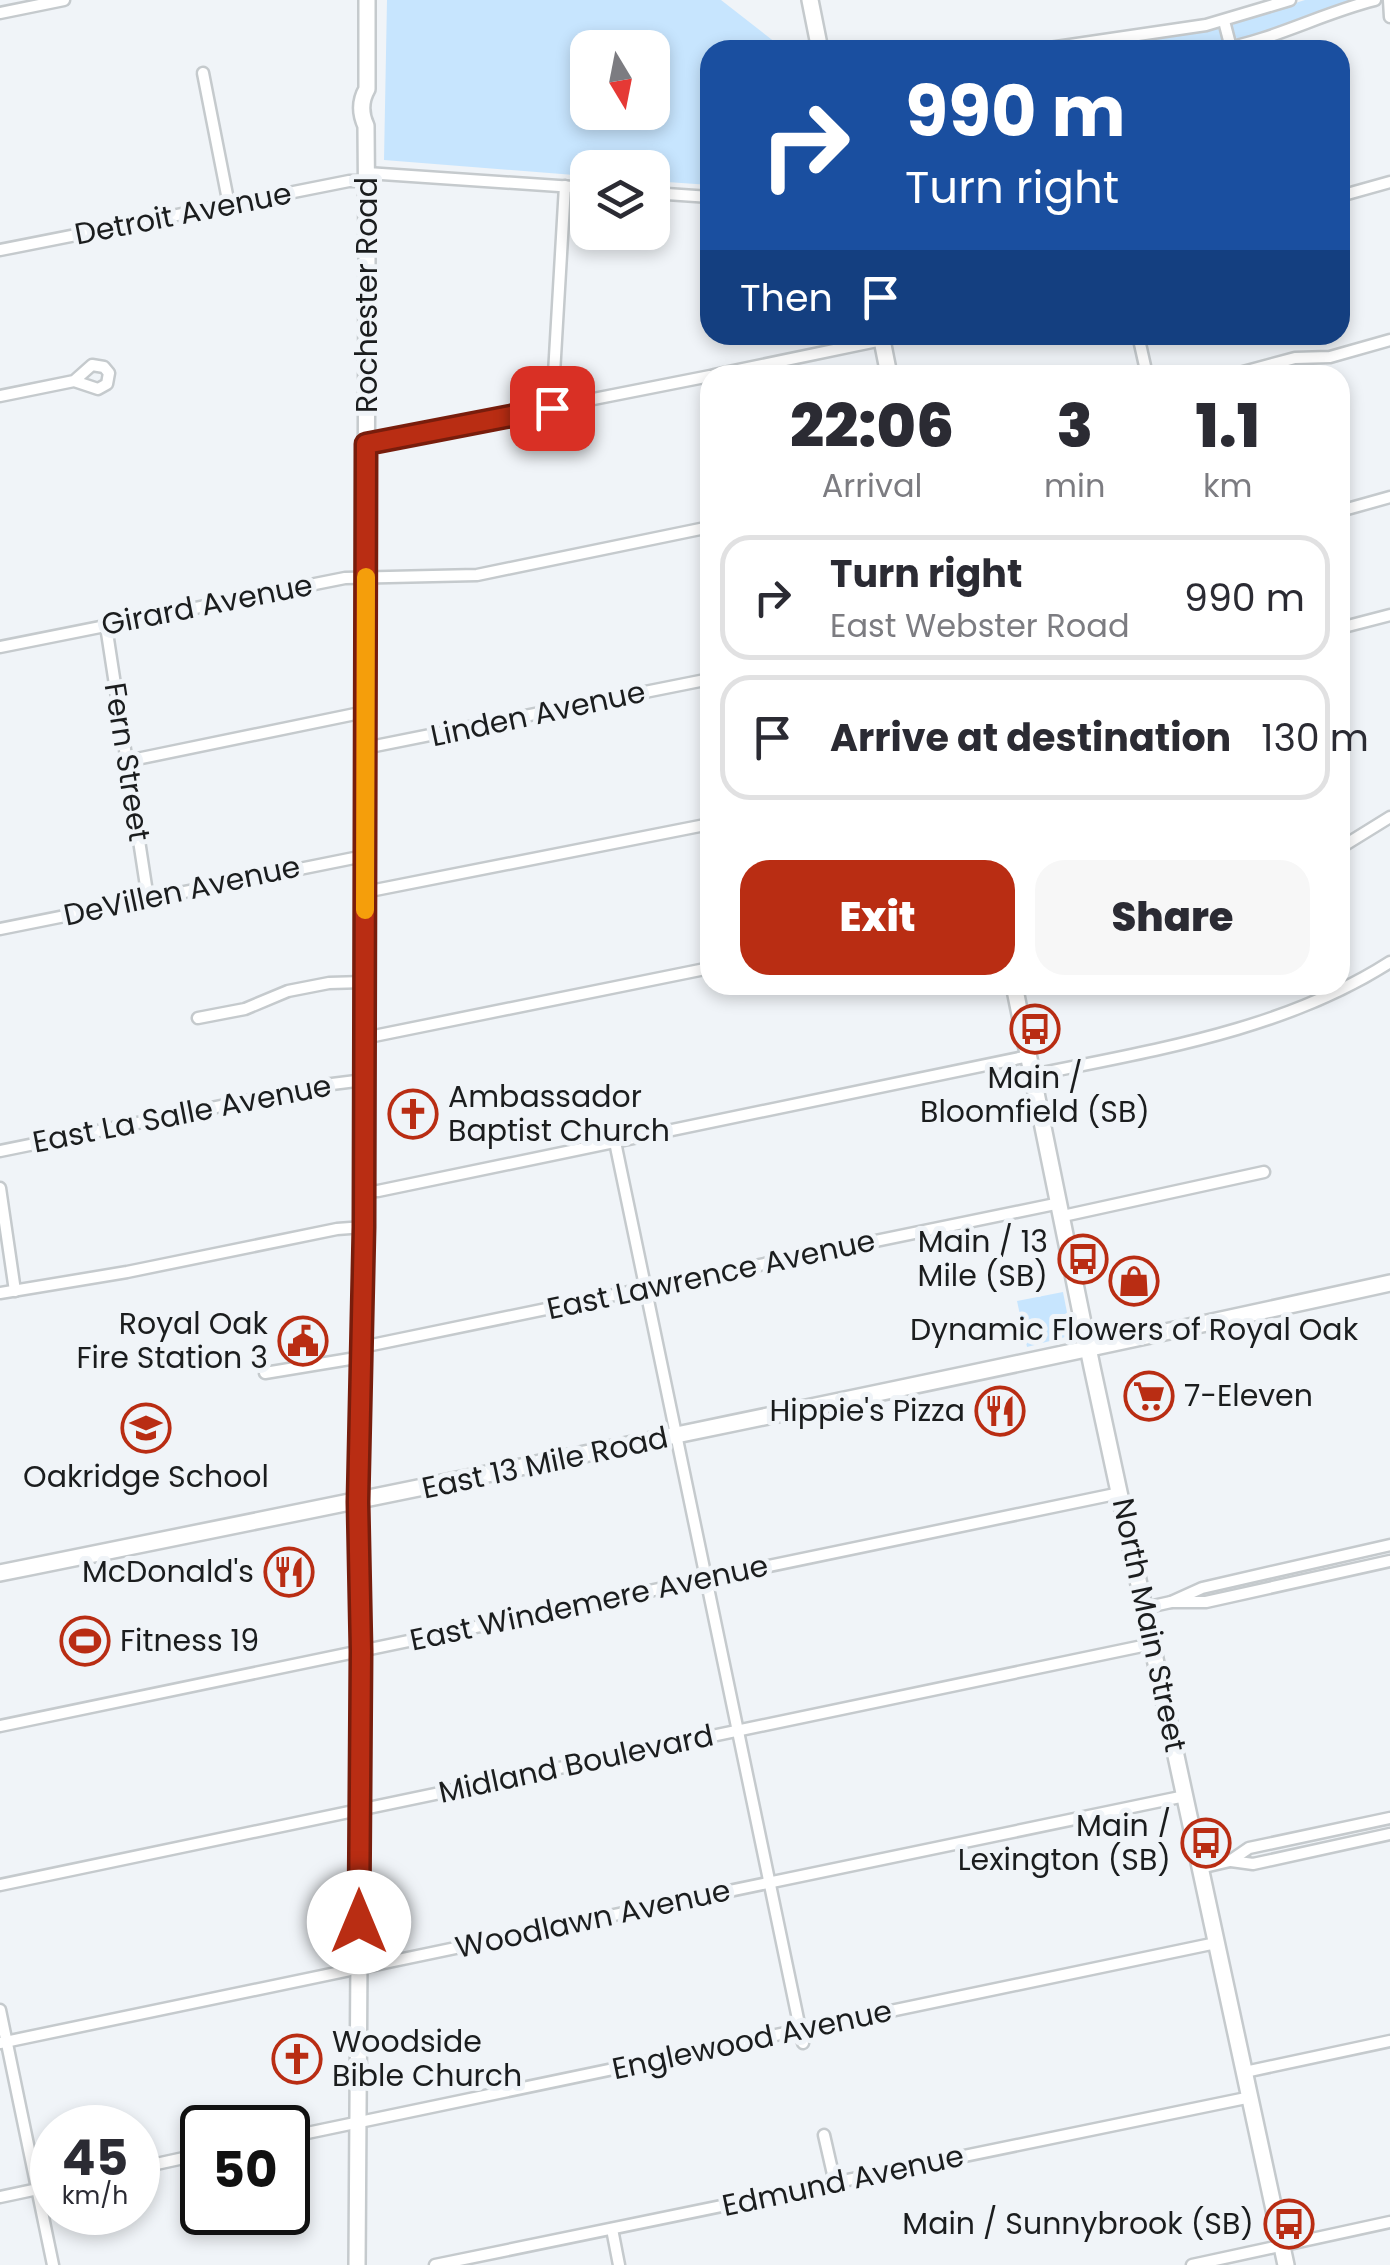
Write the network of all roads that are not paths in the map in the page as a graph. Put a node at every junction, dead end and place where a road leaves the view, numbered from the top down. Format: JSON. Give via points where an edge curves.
{"nodes":[{"id":1,"x":64,"y":0,"type":"edge"},
{"id":2,"x":367,"y":0,"type":"edge"},
{"id":3,"x":810,"y":0,"type":"edge"},
{"id":4,"x":1290,"y":0,"type":"edge"},
{"id":5,"x":1375,"y":0,"type":"edge"},
{"id":6,"x":1389,"y":0,"type":"edge"},
{"id":7,"x":0,"y":13,"type":"edge"},
{"id":8,"x":1390,"y":17,"type":"edge"},
{"id":9,"x":1224,"y":20,"type":"junction"},
{"id":10,"x":818,"y":40,"type":"edge"},
{"id":11,"x":1105,"y":40,"type":"edge"},
{"id":12,"x":1228,"y":40,"type":"edge"},
{"id":13,"x":1252,"y":40,"type":"edge"},
{"id":14,"x":203,"y":73,"type":"dead end"},
{"id":15,"x":367,"y":177,"type":"junction"},
{"id":16,"x":1390,"y":182,"type":"edge"},
{"id":17,"x":565,"y":186,"type":"junction"},
{"id":18,"x":570,"y":186,"type":"edge"},
{"id":19,"x":1350,"y":193,"type":"edge"},
{"id":20,"x":670,"y":194,"type":"edge"},
{"id":21,"x":700,"y":196,"type":"edge"},
{"id":22,"x":229,"y":205,"type":"junction"},
{"id":23,"x":0,"y":250,"type":"edge"},
{"id":24,"x":1390,"y":340,"type":"edge"},
{"id":25,"x":849,"y":345,"type":"edge"},
{"id":26,"x":758,"y":365,"type":"edge"},
{"id":27,"x":1269,"y":365,"type":"edge"},
{"id":28,"x":700,"y":377,"type":"edge"},
{"id":29,"x":74,"y":381,"type":"dead end"},
{"id":30,"x":0,"y":396,"type":"edge"},
{"id":31,"x":552,"y":408,"type":"junction"},
{"id":32,"x":366,"y":444,"type":"junction"},
{"id":33,"x":1390,"y":497,"type":"edge"},
{"id":34,"x":1350,"y":508,"type":"edge"},
{"id":35,"x":700,"y":529,"type":"edge"},
{"id":36,"x":366,"y":578,"type":"junction"},
{"id":37,"x":1390,"y":615,"type":"edge"},
{"id":38,"x":1350,"y":625,"type":"edge"},
{"id":39,"x":106,"y":626,"type":"junction"},
{"id":40,"x":0,"y":647,"type":"edge"},
{"id":41,"x":700,"y":680,"type":"edge"},
{"id":42,"x":365,"y":712,"type":"junction"},
{"id":43,"x":365,"y":748,"type":"junction"},
{"id":44,"x":126,"y":761,"type":"junction"},
{"id":45,"x":1390,"y":817,"type":"edge"},
{"id":46,"x":700,"y":826,"type":"edge"},
{"id":47,"x":1350,"y":842,"type":"edge"},
{"id":48,"x":364,"y":856,"type":"junction"},
{"id":49,"x":365,"y":892,"type":"junction"},
{"id":50,"x":148,"y":899,"type":"junction"},
{"id":51,"x":0,"y":929,"type":"edge"},
{"id":52,"x":1390,"y":962,"type":"edge"},
{"id":53,"x":700,"y":970,"type":"edge"},
{"id":54,"x":364,"y":982,"type":"junction"},
{"id":55,"x":1350,"y":985,"type":"edge"},
{"id":56,"x":1016,"y":995,"type":"edge"},
{"id":57,"x":1332,"y":995,"type":"edge"},
{"id":58,"x":198,"y":1018,"type":"dead end"},
{"id":59,"x":364,"y":1038,"type":"junction"},
{"id":60,"x":1029,"y":1056,"type":"junction"},
{"id":61,"x":1033,"y":1075,"type":"junction"},
{"id":62,"x":364,"y":1080,"type":"junction"},
{"id":63,"x":615,"y":1142,"type":"junction"},
{"id":64,"x":0,"y":1150,"type":"edge"},
{"id":65,"x":1264,"y":1172,"type":"dead end"},
{"id":66,"x":0,"y":1188,"type":"edge"},
{"id":67,"x":364,"y":1191,"type":"junction"},
{"id":68,"x":1061,"y":1209,"type":"junction"},
{"id":69,"x":364,"y":1227,"type":"junction"},
{"id":70,"x":1390,"y":1283,"type":"edge"},
{"id":71,"x":646,"y":1289,"type":"junction"},
{"id":72,"x":15,"y":1291,"type":"junction"},
{"id":73,"x":0,"y":1293,"type":"edge"},
{"id":74,"x":1089,"y":1350,"type":"junction"},
{"id":75,"x":362,"y":1352,"type":"junction"},
{"id":76,"x":265,"y":1373,"type":"dead end"},
{"id":77,"x":677,"y":1436,"type":"junction"},
{"id":78,"x":1120,"y":1493,"type":"junction"},
{"id":79,"x":358,"y":1502,"type":"junction"},
{"id":80,"x":1390,"y":1545,"type":"edge"},
{"id":81,"x":1362,"y":1551,"type":"junction"},
{"id":82,"x":1390,"y":1561,"type":"edge"},
{"id":83,"x":1366,"y":1566,"type":"junction"},
{"id":84,"x":0,"y":1573,"type":"edge"},
{"id":85,"x":706,"y":1580,"type":"junction"},
{"id":86,"x":1172,"y":1602,"type":"junction"},
{"id":87,"x":1144,"y":1608,"type":"junction"},
{"id":88,"x":1152,"y":1644,"type":"junction"},
{"id":89,"x":361,"y":1651,"type":"junction"},
{"id":90,"x":0,"y":1726,"type":"edge"},
{"id":91,"x":738,"y":1731,"type":"junction"},
{"id":92,"x":1185,"y":1796,"type":"junction"},
{"id":93,"x":360,"y":1810,"type":"junction"},
{"id":94,"x":1390,"y":1818,"type":"edge"},
{"id":95,"x":1390,"y":1834,"type":"edge"},
{"id":96,"x":1230,"y":1861,"type":"junction"},
{"id":97,"x":1200,"y":1868,"type":"junction"},
{"id":98,"x":769,"y":1883,"type":"junction"},
{"id":99,"x":0,"y":1885,"type":"edge"},
{"id":100,"x":1216,"y":1943,"type":"junction"},
{"id":101,"x":359,"y":1968,"type":"junction"},
{"id":102,"x":0,"y":2010,"type":"edge"},
{"id":103,"x":801,"y":2036,"type":"junction"},
{"id":104,"x":1390,"y":2040,"type":"edge"},
{"id":105,"x":3,"y":2042,"type":"edge"},
{"id":106,"x":1245,"y":2072,"type":"junction"},
{"id":107,"x":1251,"y":2097,"type":"junction"},
{"id":108,"x":358,"y":2122,"type":"junction"},
{"id":109,"x":310,"y":2132,"type":"edge"},
{"id":110,"x":824,"y":2135,"type":"dead end"},
{"id":111,"x":30,"y":2155,"type":"edge"},
{"id":112,"x":835,"y":2183,"type":"junction"},
{"id":113,"x":30,"y":2191,"type":"edge"},
{"id":114,"x":0,"y":2197,"type":"edge"},
{"id":115,"x":1390,"y":2222,"type":"edge"},
{"id":116,"x":612,"y":2228,"type":"junction"},
{"id":117,"x":47,"y":2235,"type":"edge"},
{"id":118,"x":1282,"y":2246,"type":"junction"},
{"id":119,"x":53,"y":2265,"type":"edge"},
{"id":120,"x":357,"y":2265,"type":"edge"},
{"id":121,"x":435,"y":2265,"type":"edge"},
{"id":122,"x":620,"y":2265,"type":"edge"},
{"id":123,"x":1192,"y":2265,"type":"edge"},
{"id":124,"x":1286,"y":2265,"type":"edge"}],
"edges":[{"from":1,"to":7,"type":"street"},
{"from":2,"to":15,"type":"main road","name":"Rochester Road"},
{"from":3,"to":10,"type":"main road"},
{"from":4,"to":9,"type":"street"},
{"from":5,"to":13,"type":"street"},
{"from":6,"to":8,"type":"street"},
{"from":9,"to":11,"type":"street"},
{"from":9,"to":12,"type":"street"},
{"from":14,"to":22,"type":"street"},
{"from":15,"to":17,"type":"street","name":"Detroit Avenue"},
{"from":15,"to":22,"type":"street","name":"Detroit Avenue"},
{"from":15,"to":32,"type":"main road","name":"Rochester Road"},
{"from":16,"to":19,"type":"street"},
{"from":17,"to":18,"type":"street","name":"Detroit Avenue"},
{"from":17,"to":31,"type":"street"},
{"from":20,"to":21,"type":"street"},
{"from":22,"to":23,"type":"street","name":"Detroit Avenue"},
{"from":24,"to":27,"type":"street"},
{"from":25,"to":26,"type":"street"},
{"from":28,"to":31,"type":"street"},
{"from":29,"to":30,"type":"street"},
{"from":31,"to":32,"type":"street"},
{"from":32,"to":36,"type":"main road","name":"Rochester Road"},
{"from":33,"to":34,"type":"street"},
{"from":35,"to":36,"type":"street","name":"Girard Avenue","via":[[477,574]]},
{"from":36,"to":39,"type":"street","name":"Girard Avenue"},
{"from":36,"to":42,"type":"main road","name":"Rochester Road"},
{"from":37,"to":38,"type":"street"},
{"from":39,"to":40,"type":"street","name":"Girard Avenue"},
{"from":39,"to":44,"type":"street","name":"Fern Street"},
{"from":41,"to":43,"type":"street","name":"Linden Avenue"},
{"from":42,"to":43,"type":"main road","name":"Rochester Road"},
{"from":42,"to":44,"type":"street"},
{"from":43,"to":48,"type":"main road","name":"Rochester Road"},
{"from":44,"to":50,"type":"street","name":"Fern Street"},
{"from":45,"to":47,"type":"street"},
{"from":46,"to":49,"type":"street"},
{"from":48,"to":49,"type":"main road","name":"Rochester Road"},
{"from":48,"to":50,"type":"street","name":"DeVillen Avenue"},
{"from":49,"to":54,"type":"main road","name":"Rochester Road"},
{"from":50,"to":51,"type":"street","name":"DeVillen Avenue"},
{"from":52,"to":55,"type":"street"},
{"from":53,"to":59,"type":"street"},
{"from":54,"to":58,"type":"street","via":[[288,991]]},
{"from":54,"to":59,"type":"main road","name":"Rochester Road"},
{"from":56,"to":60,"type":"main road","name":"North Main Street"},
{"from":57,"to":61,"type":"street","via":[[1276,1018]]},
{"from":59,"to":62,"type":"main road","name":"Rochester Road"},
{"from":60,"to":61,"type":"main road","name":"North Main Street"},
{"from":60,"to":63,"type":"street"},
{"from":61,"to":68,"type":"main road","name":"North Main Street"},
{"from":62,"to":64,"type":"street","name":"East La Salle Avenue"},
{"from":62,"to":67,"type":"main road","name":"Rochester Road"},
{"from":63,"to":67,"type":"street"},
{"from":63,"to":71,"type":"street"},
{"from":65,"to":68,"type":"street","name":"East Lawrence Avenue"},
{"from":66,"to":72,"type":"street"},
{"from":67,"to":69,"type":"main road","name":"Rochester Road"},
{"from":68,"to":71,"type":"street","name":"East Lawrence Avenue"},
{"from":68,"to":74,"type":"main road","name":"North Main Street"},
{"from":69,"to":72,"type":"street"},
{"from":69,"to":75,"type":"main road","name":"Rochester Road"},
{"from":70,"to":74,"type":"main road","name":"East 13 Mile Road"},
{"from":71,"to":75,"type":"street","name":"East Lawrence Avenue"},
{"from":71,"to":77,"type":"street"},
{"from":72,"to":73,"type":"street"},
{"from":74,"to":77,"type":"main road","name":"East 13 Mile Road"},
{"from":74,"to":78,"type":"main road","name":"North Main Street"},
{"from":75,"to":76,"type":"street","name":"East Lawrence Avenue"},
{"from":75,"to":79,"type":"main road","name":"Rochester Road"},
{"from":77,"to":79,"type":"main road","name":"East 13 Mile Road"},
{"from":77,"to":85,"type":"street"},
{"from":78,"to":85,"type":"street","name":"East Windemere Avenue"},
{"from":78,"to":87,"type":"main road","name":"North Main Street"},
{"from":79,"to":84,"type":"main road","name":"East 13 Mile Road"},
{"from":79,"to":89,"type":"main road","name":"Rochester Road"},
{"from":80,"to":81,"type":"street"},
{"from":81,"to":83,"type":"street"},
{"from":81,"to":86,"type":"street","via":[[1202,1588]]},
{"from":82,"to":83,"type":"street"},
{"from":83,"to":86,"type":"street","via":[[1206,1602]]},
{"from":85,"to":89,"type":"street","name":"East Windemere Avenue"},
{"from":85,"to":91,"type":"street"},
{"from":86,"to":87,"type":"street"},
{"from":87,"to":88,"type":"main road","name":"North Main Street"},
{"from":88,"to":91,"type":"street","name":"Midland Boulevard"},
{"from":88,"to":92,"type":"main road","name":"North Main Street"},
{"from":89,"to":90,"type":"street","name":"East Windemere Avenue"},
{"from":89,"to":93,"type":"main road","name":"Rochester Road"},
{"from":91,"to":93,"type":"street","name":"Midland Boulevard"},
{"from":91,"to":98,"type":"street"},
{"from":92,"to":97,"type":"main road","name":"North Main Street"},
{"from":92,"to":98,"type":"street","name":"Woodlawn Avenue"},
{"from":93,"to":99,"type":"street","name":"Midland Boulevard"},
{"from":93,"to":101,"type":"main road","name":"Rochester Road"},
{"from":94,"to":96,"type":"street","via":[[1250,1848]]},
{"from":95,"to":96,"type":"street","via":[[1253,1864]]},
{"from":96,"to":97,"type":"street"},
{"from":97,"to":100,"type":"main road","name":"North Main Street"},
{"from":98,"to":101,"type":"street","name":"Woodlawn Avenue"},
{"from":98,"to":103,"type":"street"},
{"from":100,"to":103,"type":"street","name":"Englewood Avenue"},
{"from":100,"to":106,"type":"main road","name":"North Main Street"},
{"from":101,"to":105,"type":"street","name":"Woodlawn Avenue"},
{"from":101,"to":108,"type":"main road","name":"Rochester Road"},
{"from":102,"to":105,"type":"street"},
{"from":103,"to":108,"type":"street","name":"Englewood Avenue"},
{"from":104,"to":106,"type":"street"},
{"from":105,"to":111,"type":"street"},
{"from":106,"to":107,"type":"main road","name":"North Main Street"},
{"from":107,"to":112,"type":"street","name":"Edmund Avenue"},
{"from":107,"to":118,"type":"main road","name":"North Main Street"},
{"from":108,"to":109,"type":"street","name":"Englewood Avenue"},
{"from":108,"to":120,"type":"main road","name":"Rochester Road"},
{"from":110,"to":112,"type":"street"},
{"from":112,"to":116,"type":"street","name":"Edmund Avenue"},
{"from":113,"to":114,"type":"street"},
{"from":115,"to":118,"type":"street"},
{"from":116,"to":121,"type":"street","name":"Edmund Avenue"},
{"from":116,"to":122,"type":"street"},
{"from":117,"to":119,"type":"street"},
{"from":118,"to":123,"type":"street"},
{"from":118,"to":124,"type":"main road","name":"North Main Street"}]}
